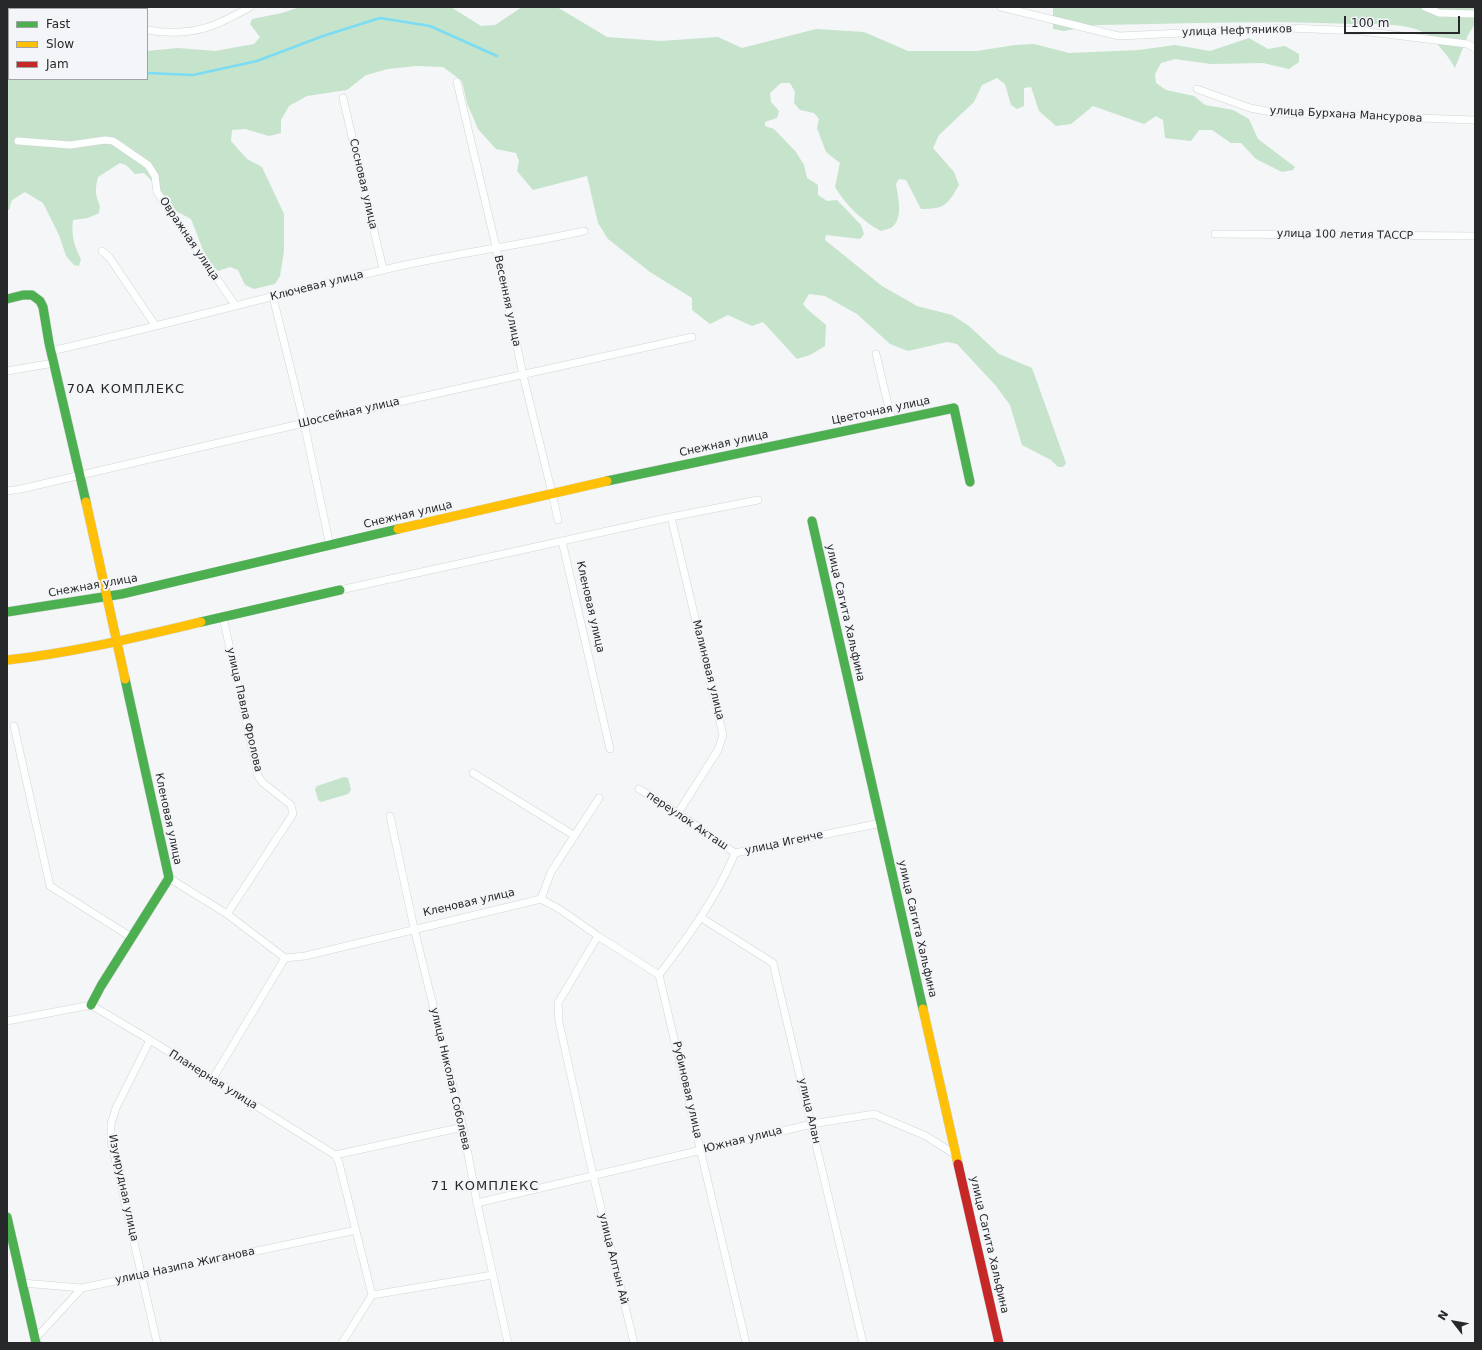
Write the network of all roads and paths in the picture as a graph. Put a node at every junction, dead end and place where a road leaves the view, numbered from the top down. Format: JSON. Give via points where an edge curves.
{"nodes":[{"id":1,"x":250,"y":7,"type":"edge"},
{"id":2,"x":1001,"y":7,"type":"edge"},
{"id":3,"x":1425,"y":7,"type":"edge"},
{"id":4,"x":1475,"y":14,"type":"edge"},
{"id":5,"x":148,"y":30,"type":"edge"},
{"id":6,"x":1475,"y":48,"type":"edge"},
{"id":7,"x":457,"y":82,"type":"dead end"},
{"id":8,"x":1197,"y":89,"type":"dead end"},
{"id":9,"x":343,"y":98,"type":"dead end"},
{"id":10,"x":1475,"y":120,"type":"edge"},
{"id":11,"x":18,"y":142,"type":"dead end"},
{"id":12,"x":584,"y":231,"type":"dead end"},
{"id":13,"x":1215,"y":234,"type":"dead end"},
{"id":14,"x":1475,"y":236,"type":"edge"},
{"id":15,"x":496,"y":247,"type":"junction"},
{"id":16,"x":102,"y":251,"type":"dead end"},
{"id":17,"x":383,"y":269,"type":"junction"},
{"id":18,"x":273,"y":297,"type":"junction"},
{"id":19,"x":7,"y":299,"type":"edge"},
{"id":20,"x":235,"y":305,"type":"junction"},
{"id":21,"x":155,"y":325,"type":"junction"},
{"id":22,"x":692,"y":337,"type":"dead end"},
{"id":23,"x":50,"y":347,"type":"junction"},
{"id":24,"x":876,"y":354,"type":"dead end"},
{"id":25,"x":54,"y":363,"type":"junction"},
{"id":26,"x":7,"y":372,"type":"edge"},
{"id":27,"x":523,"y":375,"type":"junction"},
{"id":28,"x":892,"y":421,"type":"junction"},
{"id":29,"x":304,"y":423,"type":"junction"},
{"id":30,"x":814,"y":438,"type":"joint"},
{"id":31,"x":80,"y":475,"type":"junction"},
{"id":32,"x":970,"y":482,"type":"dead end"},
{"id":33,"x":7,"y":491,"type":"edge"},
{"id":34,"x":552,"y":493,"type":"junction"},
{"id":35,"x":758,"y":500,"type":"dead end"},
{"id":36,"x":671,"y":517,"type":"junction"},
{"id":37,"x":558,"y":520,"type":"dead end"},
{"id":38,"x":812,"y":521,"type":"dead end"},
{"id":39,"x":562,"y":541,"type":"junction"},
{"id":40,"x":330,"y":546,"type":"junction"},
{"id":41,"x":340,"y":590,"type":"joint"},
{"id":42,"x":107,"y":597,"type":"junction"},
{"id":43,"x":7,"y":612,"type":"edge"},
{"id":44,"x":223,"y":617,"type":"junction"},
{"id":45,"x":117,"y":642,"type":"junction"},
{"id":46,"x":7,"y":660,"type":"edge"},
{"id":47,"x":14,"y":726,"type":"dead end"},
{"id":48,"x":610,"y":749,"type":"dead end"},
{"id":49,"x":473,"y":773,"type":"dead end"},
{"id":50,"x":639,"y":789,"type":"dead end"},
{"id":51,"x":599,"y":798,"type":"dead end"},
{"id":52,"x":678,"y":813,"type":"junction"},
{"id":53,"x":390,"y":816,"type":"dead end"},
{"id":54,"x":880,"y":823,"type":"junction"},
{"id":55,"x":575,"y":836,"type":"junction"},
{"id":56,"x":735,"y":852,"type":"junction"},
{"id":57,"x":169,"y":878,"type":"junction"},
{"id":58,"x":541,"y":899,"type":"junction"},
{"id":59,"x":227,"y":914,"type":"junction"},
{"id":60,"x":700,"y":917,"type":"junction"},
{"id":61,"x":414,"y":928,"type":"junction"},
{"id":62,"x":598,"y":936,"type":"junction"},
{"id":63,"x":131,"y":937,"type":"junction"},
{"id":64,"x":285,"y":958,"type":"junction"},
{"id":65,"x":659,"y":975,"type":"junction"},
{"id":66,"x":91,"y":1005,"type":"junction"},
{"id":67,"x":7,"y":1021,"type":"edge"},
{"id":68,"x":150,"y":1040,"type":"junction"},
{"id":69,"x":212,"y":1080,"type":"junction"},
{"id":70,"x":812,"y":1124,"type":"junction"},
{"id":71,"x":463,"y":1127,"type":"junction"},
{"id":72,"x":701,"y":1151,"type":"junction"},
{"id":73,"x":335,"y":1155,"type":"junction"},
{"id":74,"x":956,"y":1156,"type":"junction"},
{"id":75,"x":593,"y":1175,"type":"junction"},
{"id":76,"x":477,"y":1203,"type":"junction"},
{"id":77,"x":7,"y":1217,"type":"edge"},
{"id":78,"x":356,"y":1230,"type":"junction"},
{"id":79,"x":10,"y":1246,"type":"edge"},
{"id":80,"x":142,"y":1275,"type":"junction"},
{"id":81,"x":492,"y":1275,"type":"junction"},
{"id":82,"x":22,"y":1283,"type":"junction"},
{"id":83,"x":82,"y":1288,"type":"junction"},
{"id":84,"x":372,"y":1295,"type":"junction"},
{"id":85,"x":35,"y":1341,"type":"edge"},
{"id":86,"x":157,"y":1343,"type":"edge"},
{"id":87,"x":342,"y":1343,"type":"edge"},
{"id":88,"x":508,"y":1343,"type":"edge"},
{"id":89,"x":634,"y":1343,"type":"edge"},
{"id":90,"x":746,"y":1343,"type":"edge"},
{"id":91,"x":863,"y":1343,"type":"edge"},
{"id":92,"x":999,"y":1343,"type":"edge"}],
"edges":[{"from":1,"to":5,"type":"street","via":[[213,25],[194,30],[174,33]]},
{"from":2,"to":6,"type":"street","name":"улица Нефтяников","via":[[1119,36],[1288,28],[1362,31],[1467,44]]},
{"from":3,"to":4,"type":"street","via":[[1439,13]]},
{"from":7,"to":15,"type":"street","name":"Весенняя улица"},
{"from":8,"to":10,"type":"street","name":"улица Бурхана Мансурова","via":[[1250,108],[1277,113]]},
{"from":9,"to":17,"type":"street","name":"Сосновая улица"},
{"from":11,"to":20,"type":"street","name":"Овражная улица","via":[[70,145],[105,140],[123,146],[148,165],[155,176],[157,192]]},
{"from":12,"to":15,"type":"street","name":"Ключевая улица","via":[[547,240]]},
{"from":13,"to":14,"type":"street","name":"улица 100 летия ТАССР"},
{"from":15,"to":17,"type":"street","name":"Ключевая улица"},
{"from":15,"to":27,"type":"street","name":"Весенняя улица"},
{"from":16,"to":21,"type":"street","via":[[109,257]]},
{"from":17,"to":18,"type":"street","name":"Ключевая улица"},
{"from":18,"to":20,"type":"street","name":"Ключевая улица"},
{"from":18,"to":29,"type":"street"},
{"from":19,"to":23,"type":"street","name":"Кленовая улица","via":[[28,294],[37,297],[43,307]]},
{"from":20,"to":21,"type":"street","name":"Ключевая улица"},
{"from":21,"to":23,"type":"street","name":"Ключевая улица"},
{"from":22,"to":27,"type":"street","name":"Шоссейная улица"},
{"from":23,"to":25,"type":"street","name":"Кленовая улица"},
{"from":24,"to":28,"type":"street"},
{"from":25,"to":26,"type":"street"},
{"from":25,"to":31,"type":"street","name":"Кленовая улица"},
{"from":27,"to":29,"type":"street","name":"Шоссейная улица"},
{"from":27,"to":34,"type":"street","name":"Весенняя улица"},
{"from":28,"to":30,"type":"street","name":"Цветочная улица"},
{"from":28,"to":32,"type":"street","name":"Цветочная улица","via":[[954,408]]},
{"from":29,"to":31,"type":"street","name":"Шоссейная улица"},
{"from":29,"to":40,"type":"street"},
{"from":30,"to":34,"type":"street","name":"Снежная улица"},
{"from":31,"to":33,"type":"street","name":"Шоссейная улица"},
{"from":31,"to":42,"type":"street","name":"Кленовая улица"},
{"from":34,"to":37,"type":"street","name":"Весенняя улица"},
{"from":34,"to":40,"type":"street","name":"Снежная улица"},
{"from":35,"to":36,"type":"street"},
{"from":36,"to":39,"type":"street"},
{"from":36,"to":52,"type":"street","name":"Малиновая улица","via":[[723,735],[718,750]]},
{"from":38,"to":54,"type":"street","name":"улица Сагита Хальфина"},
{"from":39,"to":41,"type":"street"},
{"from":39,"to":48,"type":"street","name":"Кленовая улица"},
{"from":40,"to":42,"type":"street","name":"Снежная улица"},
{"from":41,"to":44,"type":"street"},
{"from":42,"to":43,"type":"street","name":"Снежная улица"},
{"from":42,"to":45,"type":"street","name":"Кленовая улица"},
{"from":44,"to":45,"type":"street"},
{"from":44,"to":59,"type":"street","name":"улица Павла Фролова","via":[[258,776],[291,805],[293,814]]},
{"from":45,"to":46,"type":"street","via":[[45,656]]},
{"from":45,"to":57,"type":"street","name":"Кленовая улица"},
{"from":47,"to":63,"type":"street","via":[[50,886]]},
{"from":49,"to":55,"type":"street"},
{"from":50,"to":52,"type":"street","name":"переулок Акташ"},
{"from":51,"to":55,"type":"street"},
{"from":52,"to":56,"type":"street","name":"переулок Акташ"},
{"from":53,"to":61,"type":"street","name":"улица Николая Соболева"},
{"from":54,"to":56,"type":"street","name":"улица Игенче"},
{"from":54,"to":74,"type":"street","name":"улица Сагита Хальфина"},
{"from":55,"to":58,"type":"street","via":[[551,872]]},
{"from":56,"to":60,"type":"street","name":"улица Игенче","via":[[727,872]]},
{"from":57,"to":59,"type":"street"},
{"from":57,"to":63,"type":"street","name":"Кленовая улица"},
{"from":58,"to":61,"type":"street","name":"Кленовая улица"},
{"from":58,"to":62,"type":"street"},
{"from":59,"to":64,"type":"street"},
{"from":60,"to":65,"type":"street","name":"улица Игенче"},
{"from":60,"to":70,"type":"street","name":"улица Алан","via":[[773,963]]},
{"from":61,"to":64,"type":"street","name":"Кленовая улица","via":[[305,956]]},
{"from":61,"to":71,"type":"street","name":"улица Николая Соболева"},
{"from":62,"to":65,"type":"street"},
{"from":62,"to":75,"type":"street","name":"улица Алтын Ай","via":[[558,1003],[559,1022]]},
{"from":63,"to":66,"type":"street","name":"Кленовая улица"},
{"from":64,"to":69,"type":"street"},
{"from":65,"to":72,"type":"street","name":"Рубиновая улица"},
{"from":66,"to":67,"type":"street"},
{"from":66,"to":68,"type":"street","name":"Планерная улица"},
{"from":68,"to":69,"type":"street","name":"Планерная улица"},
{"from":68,"to":80,"type":"street","name":"Изумрудная улица","via":[[116,1108],[111,1124],[111,1141]]},
{"from":69,"to":73,"type":"street","name":"Планерная улица"},
{"from":70,"to":72,"type":"street","name":"Южная улица"},
{"from":70,"to":74,"type":"street","name":"Южная улица","via":[[874,1114],[926,1136]]},
{"from":70,"to":91,"type":"street","name":"улица Алан"},
{"from":71,"to":73,"type":"street"},
{"from":71,"to":76,"type":"street","name":"улица Николая Соболева"},
{"from":72,"to":75,"type":"street","name":"Южная улица"},
{"from":72,"to":90,"type":"street","name":"Рубиновая улица"},
{"from":73,"to":78,"type":"street"},
{"from":74,"to":92,"type":"street","name":"улица Сагита Хальфина"},
{"from":75,"to":76,"type":"street","name":"Южная улица"},
{"from":75,"to":89,"type":"street","name":"улица Алтын Ай"},
{"from":76,"to":81,"type":"street","name":"улица Николая Соболева"},
{"from":77,"to":79,"type":"street"},
{"from":78,"to":80,"type":"street","name":"улица Назипа Жиганова"},
{"from":78,"to":84,"type":"street"},
{"from":79,"to":82,"type":"street"},
{"from":80,"to":83,"type":"street","name":"улица Назипа Жиганова"},
{"from":80,"to":86,"type":"street","name":"Изумрудная улица"},
{"from":81,"to":84,"type":"street"},
{"from":81,"to":88,"type":"street","name":"улица Николая Соболева"},
{"from":82,"to":83,"type":"street","name":"улица Назипа Жиганова"},
{"from":82,"to":85,"type":"street"},
{"from":83,"to":85,"type":"street"},
{"from":84,"to":87,"type":"street"}]}
